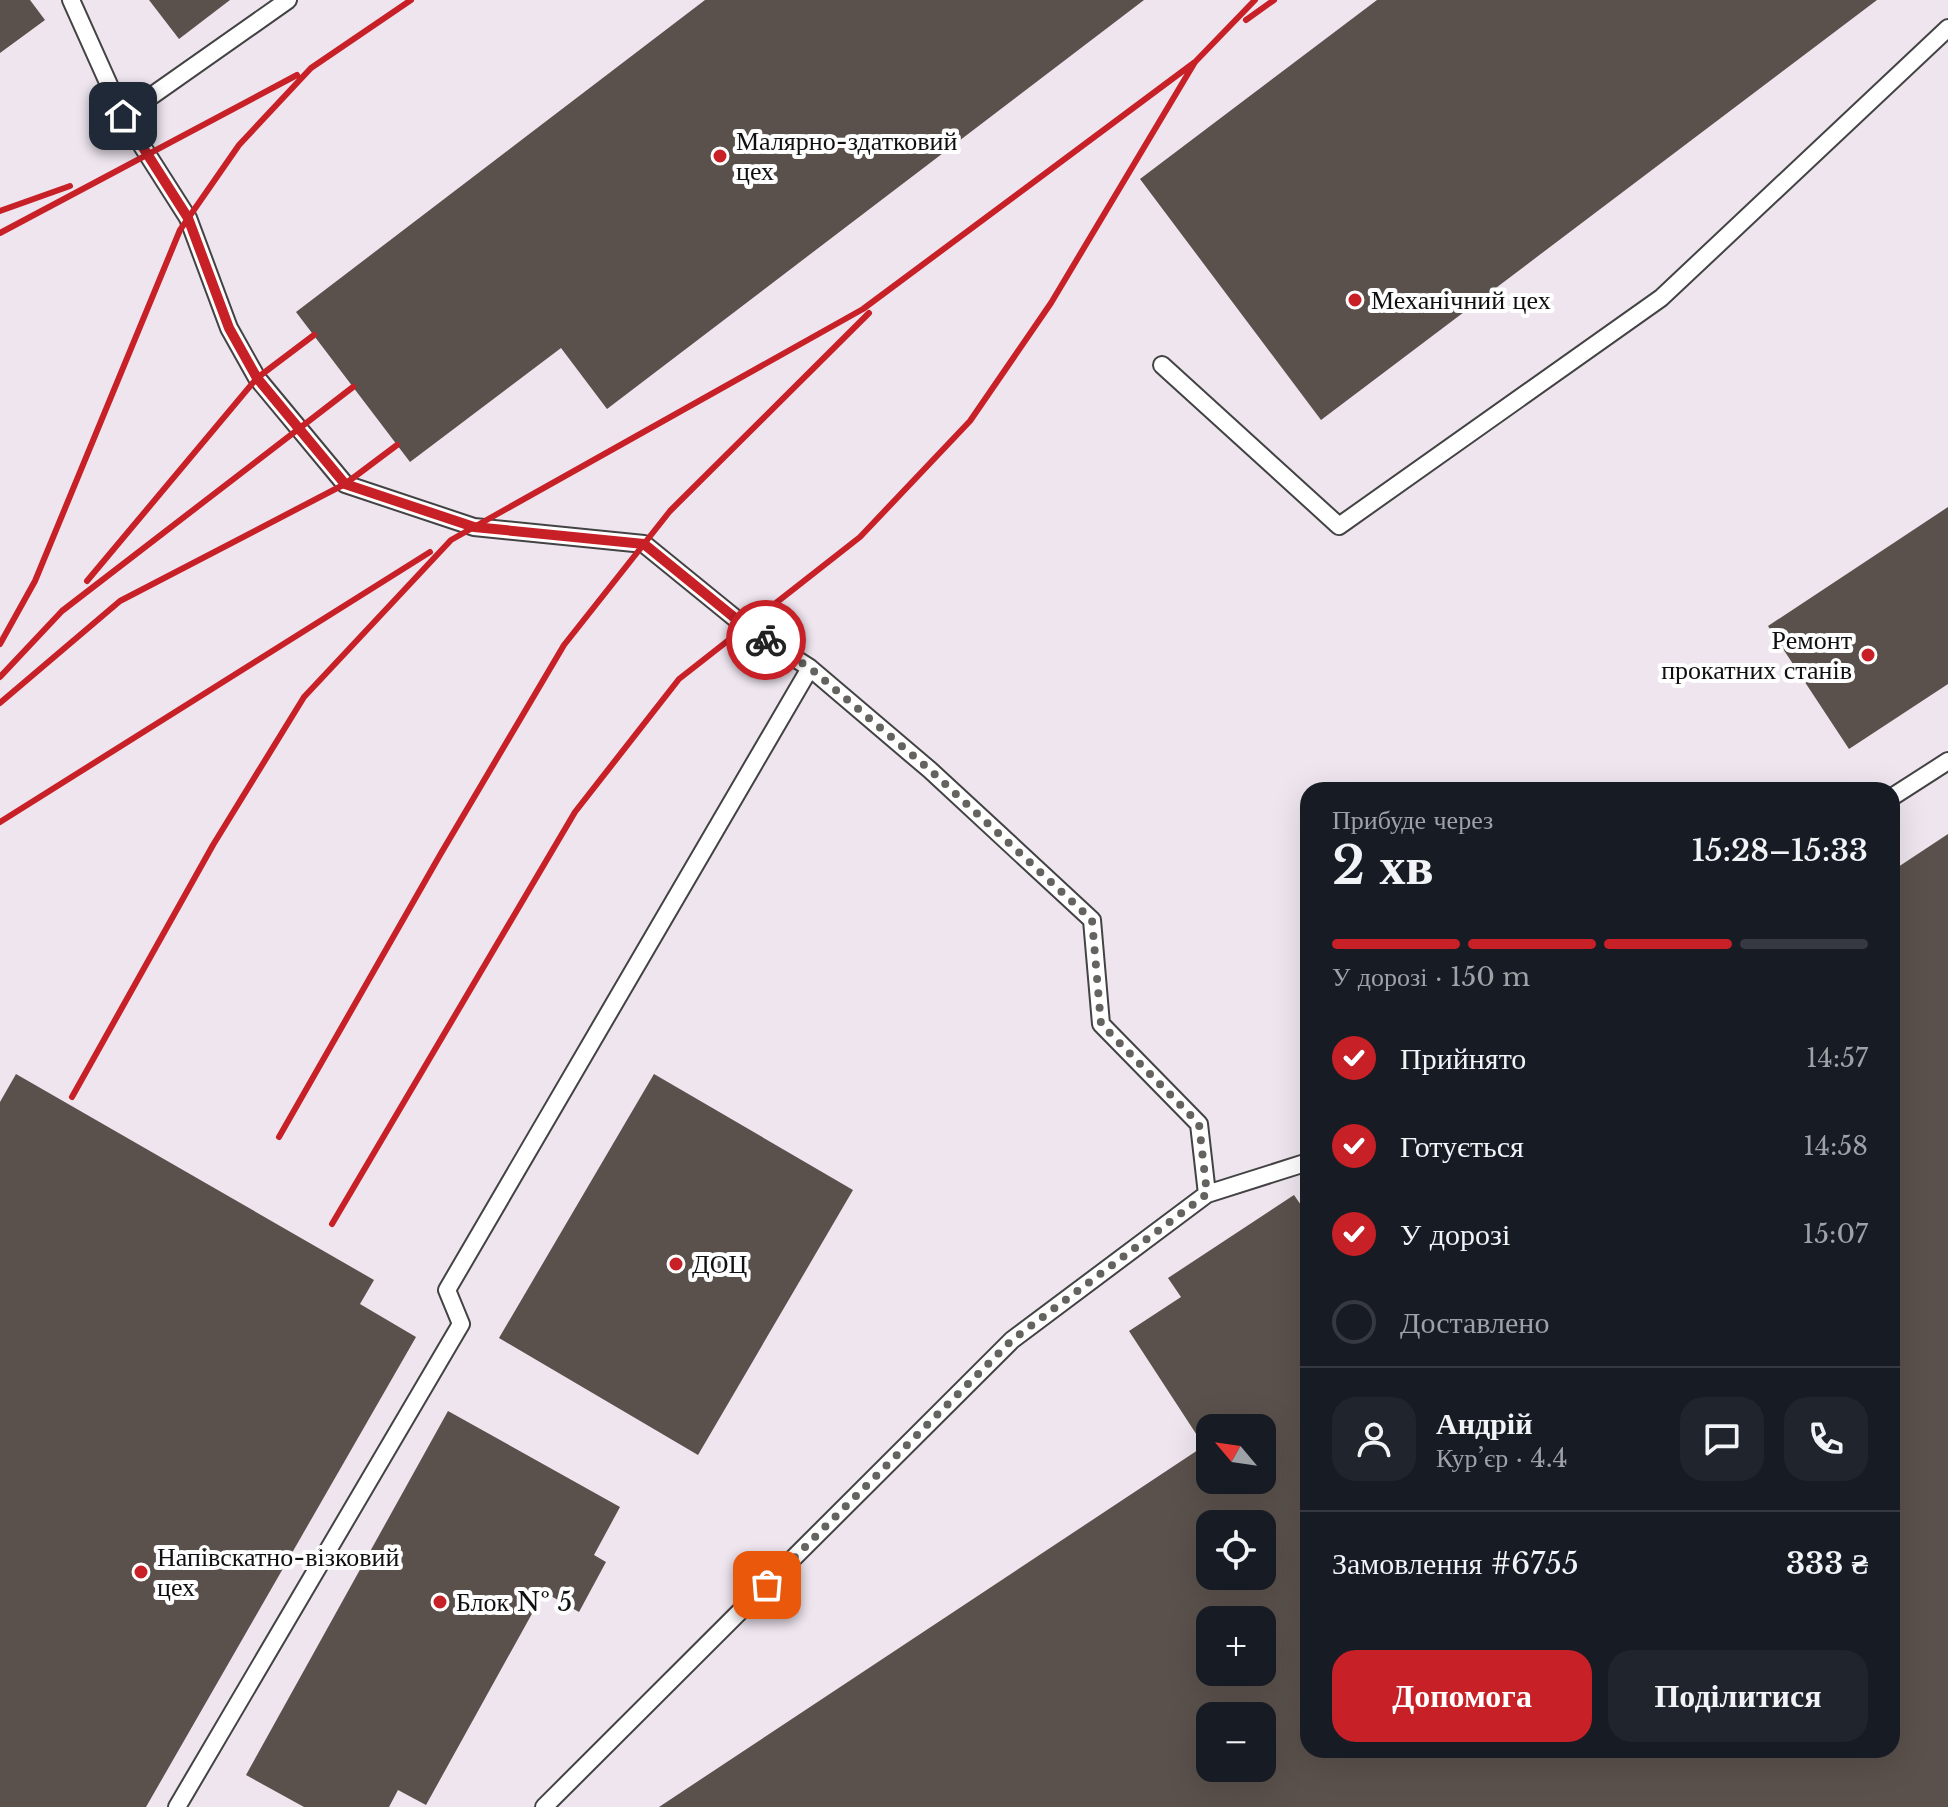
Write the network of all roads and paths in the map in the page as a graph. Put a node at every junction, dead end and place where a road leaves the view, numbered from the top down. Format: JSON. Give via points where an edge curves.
{"nodes":[{"id":1,"x":71,"y":0,"type":"edge"},
{"id":2,"x":288,"y":0,"type":"edge"},
{"id":3,"x":1948,"y":28,"type":"edge"},
{"id":4,"x":123,"y":116,"type":"junction"},
{"id":5,"x":1162,"y":365,"type":"dead end"},
{"id":6,"x":810,"y":668,"type":"junction"},
{"id":7,"x":1948,"y":761,"type":"edge"},
{"id":8,"x":1900,"y":792,"type":"edge"},
{"id":9,"x":1300,"y":1165,"type":"edge"},
{"id":10,"x":1207,"y":1194,"type":"junction"},
{"id":11,"x":177,"y":1807,"type":"edge"},
{"id":12,"x":544,"y":1807,"type":"edge"}],
"edges":[{"from":1,"to":4,"type":"lane"},
{"from":2,"to":4,"type":"lane"},
{"from":3,"to":5,"type":"lane","via":[[1661,298],[1339,526]]},
{"from":4,"to":6,"type":"lane","via":[[188,218],[229,328],[257,378],[345,484],[474,527],[644,544],[746,627]]},
{"from":6,"to":10,"type":"lane","via":[[1092,920],[1101,1024],[1199,1124]]},
{"from":6,"to":11,"type":"lane","via":[[447,1290],[461,1324]]},
{"from":7,"to":8,"type":"lane"},
{"from":9,"to":10,"type":"lane"},
{"from":10,"to":12,"type":"lane","via":[[1012,1340]]}]}
